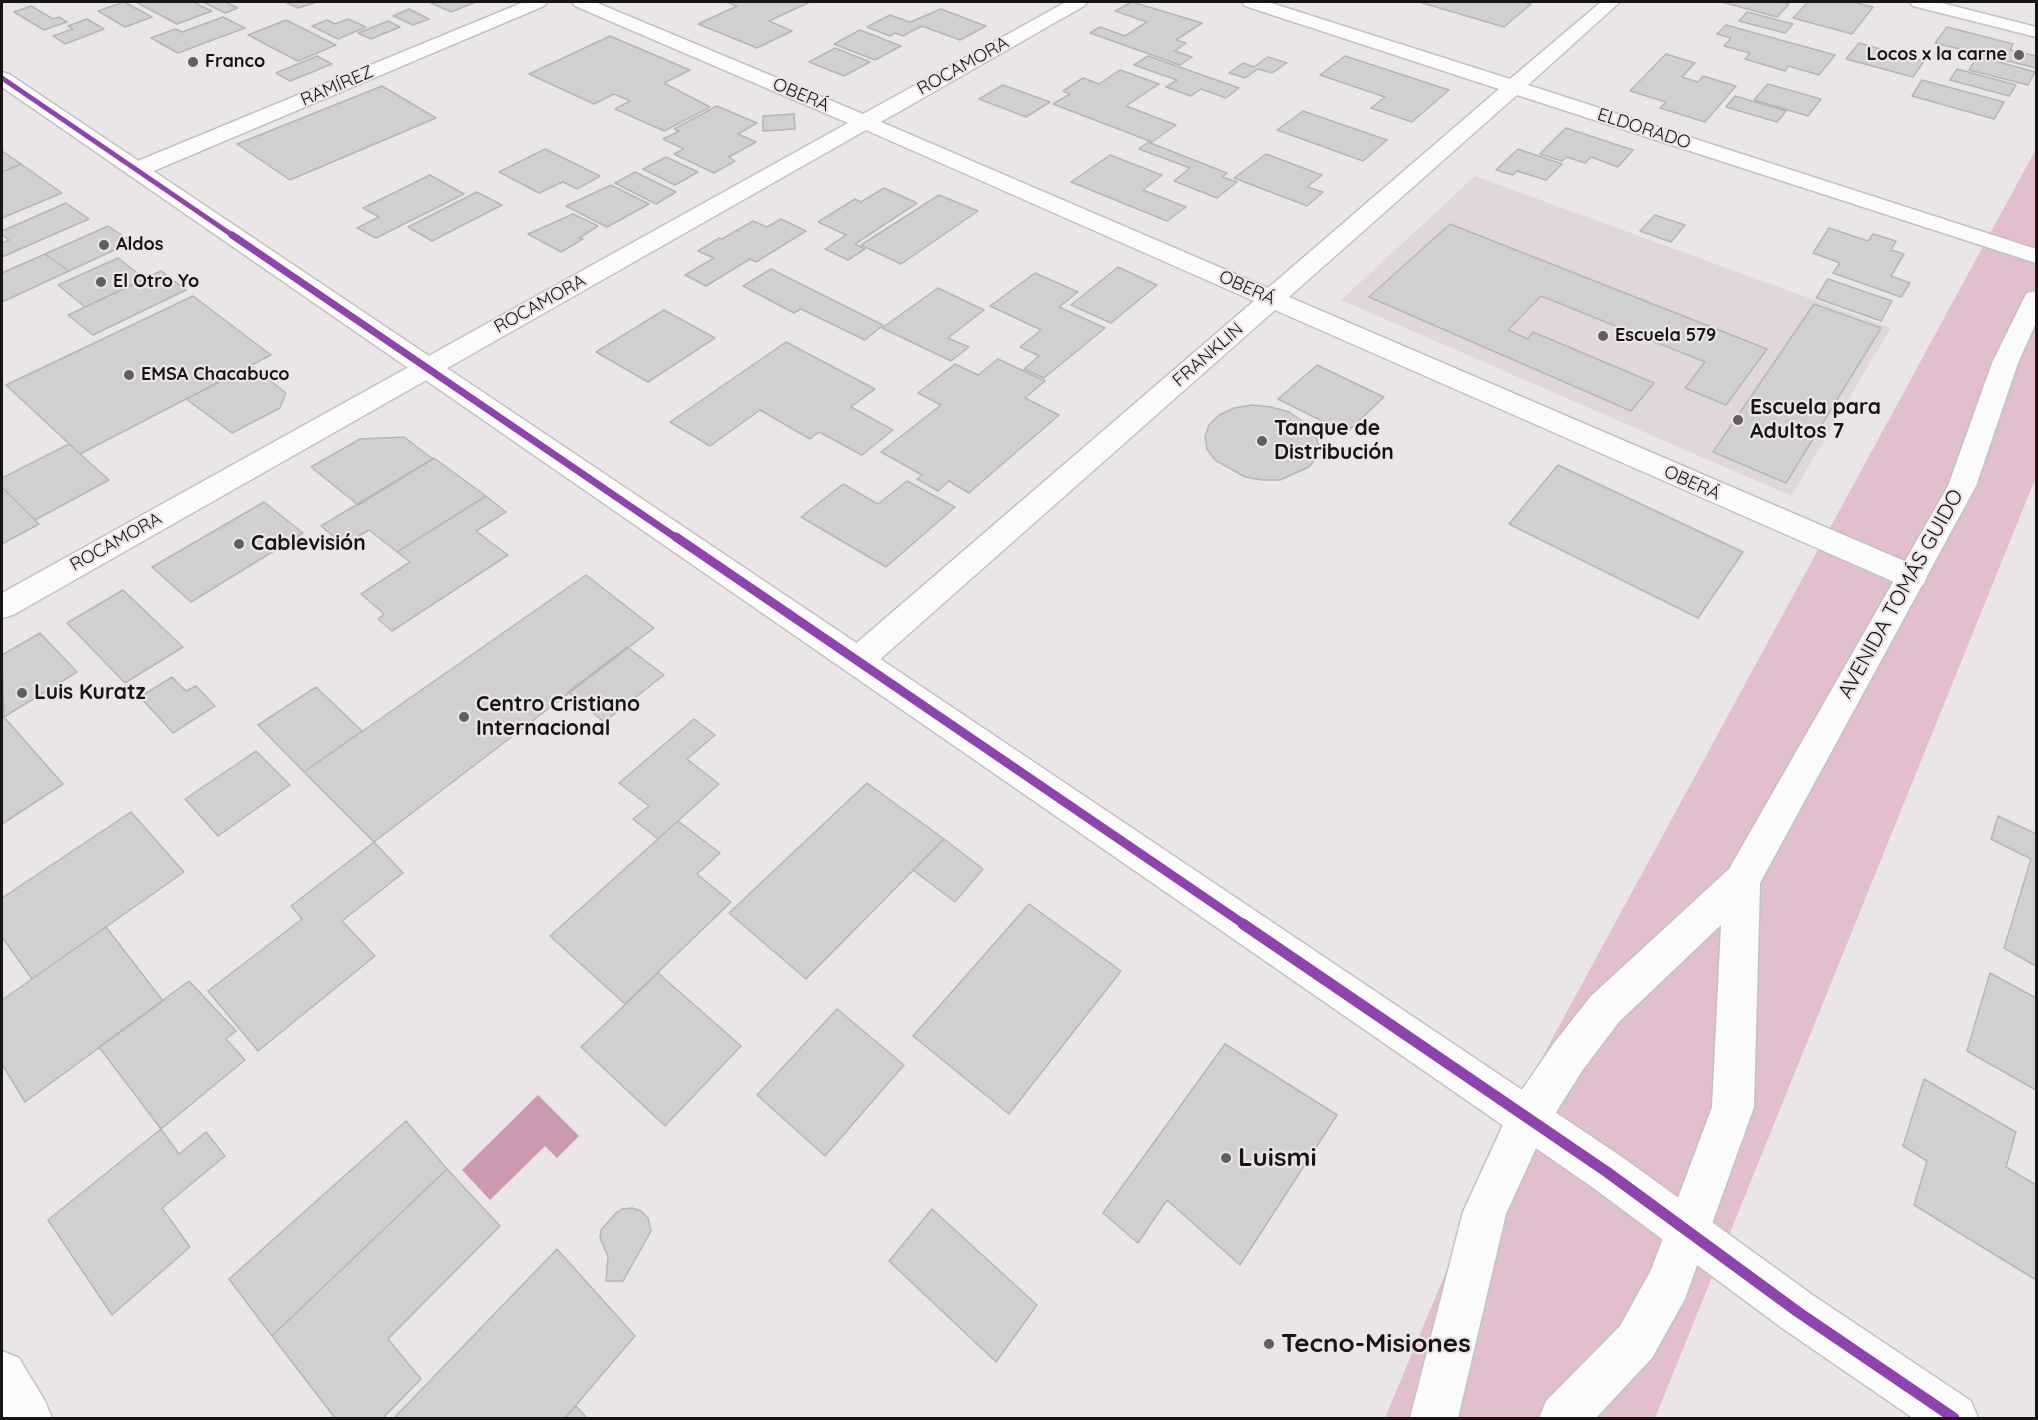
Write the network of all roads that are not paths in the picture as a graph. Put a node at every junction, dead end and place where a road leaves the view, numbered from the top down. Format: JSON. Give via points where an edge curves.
{"nodes":[{"id":1,"x":538,"y":2,"type":"edge"},
{"id":2,"x":581,"y":2,"type":"edge"},
{"id":3,"x":1078,"y":2,"type":"edge"},
{"id":4,"x":1251,"y":2,"type":"edge"},
{"id":5,"x":1611,"y":2,"type":"edge"},
{"id":6,"x":1919,"y":2,"type":"edge"},
{"id":7,"x":2037,"y":32,"type":"edge"},
{"id":8,"x":2,"y":78,"type":"edge"},
{"id":9,"x":1514,"y":87,"type":"junction"},
{"id":10,"x":864,"y":122,"type":"junction"},
{"id":11,"x":136,"y":170,"type":"junction"},
{"id":12,"x":2037,"y":256,"type":"edge"},
{"id":13,"x":1272,"y":299,"type":"junction"},
{"id":14,"x":2035,"y":305,"type":"edge"},
{"id":15,"x":426,"y":368,"type":"junction"},
{"id":16,"x":1912,"y":577,"type":"junction"},
{"id":17,"x":2,"y":607,"type":"edge"},
{"id":18,"x":857,"y":661,"type":"junction"},
{"id":19,"x":1742,"y":880,"type":"junction"},
{"id":20,"x":1528,"y":1118,"type":"junction"},
{"id":21,"x":1688,"y":1233,"type":"junction"},
{"id":22,"x":2,"y":1375,"type":"edge"},
{"id":23,"x":28,"y":1419,"type":"edge"},
{"id":24,"x":1434,"y":1419,"type":"edge"},
{"id":25,"x":1563,"y":1419,"type":"edge"},
{"id":26,"x":1954,"y":1419,"type":"edge"}],
"edges":[{"from":1,"to":11,"type":"street","name":"RAMÍREZ"},
{"from":2,"to":10,"type":"street","name":"OBERÁ"},
{"from":3,"to":10,"type":"street","name":"ROCAMORA"},
{"from":4,"to":9,"type":"street","name":"ELDORADO"},
{"from":5,"to":9,"type":"street","name":"FRANKLIN"},
{"from":6,"to":7,"type":"street"},
{"from":8,"to":11,"type":"street"},
{"from":9,"to":12,"type":"street","name":"ELDORADO"},
{"from":9,"to":13,"type":"street","name":"FRANKLIN"},
{"from":10,"to":13,"type":"street","name":"OBERÁ"},
{"from":10,"to":15,"type":"street","name":"ROCAMORA"},
{"from":11,"to":15,"type":"street"},
{"from":13,"to":16,"type":"street","name":"OBERÁ"},
{"from":13,"to":18,"type":"street","name":"FRANKLIN"},
{"from":14,"to":16,"type":"street","name":"AVENIDA TOMÁS GUIDO","via":[[2005,363],[1962,486]]},
{"from":15,"to":17,"type":"street","name":"ROCAMORA"},
{"from":15,"to":18,"type":"street"},
{"from":16,"to":19,"type":"street","name":"AVENIDA TOMÁS GUIDO"},
{"from":18,"to":20,"type":"street"},
{"from":19,"to":20,"type":"street","name":"AVENIDA TOMÁS GUIDO","via":[[1605,1009]]},
{"from":19,"to":21,"type":"street","name":"AVENIDA TOMÁS GUIDO","via":[[1733,1107]]},
{"from":20,"to":21,"type":"street"},
{"from":20,"to":24,"type":"street","name":"AVENIDA TOMÁS GUIDO","via":[[1485,1212]]},
{"from":21,"to":25,"type":"street","name":"AVENIDA TOMÁS GUIDO","via":[[1669,1283],[1636,1342]]},
{"from":21,"to":26,"type":"street"},
{"from":22,"to":23,"type":"street"}]}
